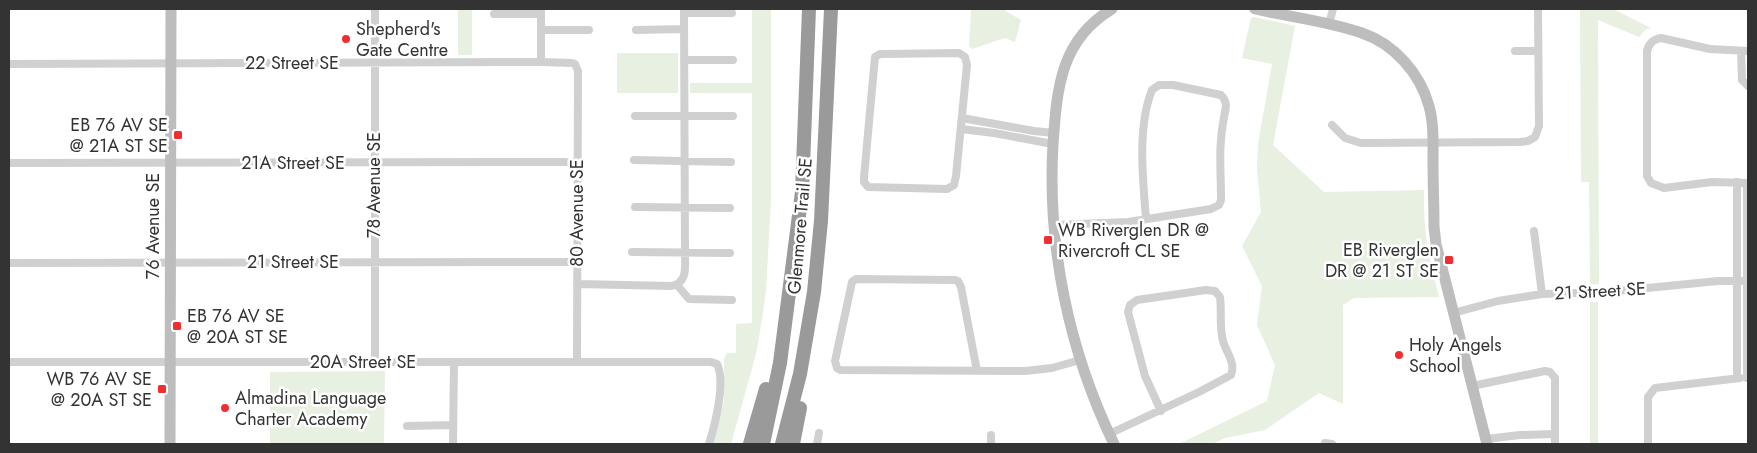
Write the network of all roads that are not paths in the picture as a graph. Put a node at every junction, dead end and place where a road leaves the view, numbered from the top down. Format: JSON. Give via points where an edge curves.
{"nodes":[{"id":1,"x":171,"y":9,"type":"edge"},
{"id":2,"x":375,"y":9,"type":"edge"},
{"id":3,"x":809,"y":9,"type":"edge"},
{"id":4,"x":831,"y":9,"type":"edge"},
{"id":5,"x":1112,"y":9,"type":"edge"},
{"id":6,"x":1255,"y":9,"type":"edge"},
{"id":7,"x":1333,"y":9,"type":"edge"},
{"id":8,"x":1538,"y":9,"type":"edge"},
{"id":9,"x":684,"y":11,"type":"edge"},
{"id":10,"x":541,"y":12,"type":"edge"},
{"id":11,"x":732,"y":13,"type":"dead end"},
{"id":12,"x":494,"y":14,"type":"dead end"},
{"id":13,"x":1329,"y":24,"type":"junction"},
{"id":14,"x":684,"y":29,"type":"junction"},
{"id":15,"x":541,"y":30,"type":"junction"},
{"id":16,"x":589,"y":30,"type":"dead end"},
{"id":17,"x":636,"y":30,"type":"dead end"},
{"id":18,"x":1516,"y":51,"type":"dead end"},
{"id":19,"x":1538,"y":51,"type":"junction"},
{"id":20,"x":1745,"y":51,"type":"edge"},
{"id":21,"x":684,"y":60,"type":"junction"},
{"id":22,"x":733,"y":60,"type":"dead end"},
{"id":23,"x":541,"y":62,"type":"junction"},
{"id":24,"x":170,"y":63,"type":"junction"},
{"id":25,"x":375,"y":63,"type":"junction"},
{"id":26,"x":9,"y":64,"type":"edge"},
{"id":27,"x":575,"y":64,"type":"joint"},
{"id":28,"x":1748,"y":86,"type":"edge"},
{"id":29,"x":635,"y":116,"type":"dead end"},
{"id":30,"x":684,"y":116,"type":"junction"},
{"id":31,"x":733,"y":116,"type":"dead end"},
{"id":32,"x":962,"y":118,"type":"junction"},
{"id":33,"x":1332,"y":125,"type":"dead end"},
{"id":34,"x":961,"y":129,"type":"junction"},
{"id":35,"x":1053,"y":139,"type":"junction"},
{"id":36,"x":1433,"y":143,"type":"junction"},
{"id":37,"x":634,"y":160,"type":"dead end"},
{"id":38,"x":684,"y":161,"type":"junction"},
{"id":39,"x":577,"y":162,"type":"junction"},
{"id":40,"x":731,"y":162,"type":"dead end"},
{"id":41,"x":170,"y":163,"type":"junction"},
{"id":42,"x":374,"y":163,"type":"junction"},
{"id":43,"x":9,"y":164,"type":"edge"},
{"id":44,"x":1736,"y":182,"type":"junction"},
{"id":45,"x":1748,"y":183,"type":"edge"},
{"id":46,"x":635,"y":207,"type":"dead end"},
{"id":47,"x":684,"y":207,"type":"junction"},
{"id":48,"x":730,"y":208,"type":"dead end"},
{"id":49,"x":1146,"y":219,"type":"junction"},
{"id":50,"x":1054,"y":225,"type":"junction"},
{"id":51,"x":1534,"y":231,"type":"dead end"},
{"id":52,"x":632,"y":252,"type":"dead end"},
{"id":53,"x":730,"y":253,"type":"dead end"},
{"id":54,"x":685,"y":254,"type":"junction"},
{"id":55,"x":374,"y":261,"type":"junction"},
{"id":56,"x":170,"y":262,"type":"junction"},
{"id":57,"x":577,"y":262,"type":"junction"},
{"id":58,"x":9,"y":263,"type":"edge"},
{"id":59,"x":1736,"y":280,"type":"junction"},
{"id":60,"x":1748,"y":280,"type":"edge"},
{"id":61,"x":577,"y":284,"type":"junction"},
{"id":62,"x":677,"y":285,"type":"junction"},
{"id":63,"x":790,"y":286,"type":"junction"},
{"id":64,"x":814,"y":292,"type":"junction"},
{"id":65,"x":1542,"y":294,"type":"junction"},
{"id":66,"x":732,"y":300,"type":"dead end"},
{"id":67,"x":1453,"y":313,"type":"junction"},
{"id":68,"x":1080,"y":360,"type":"junction"},
{"id":69,"x":9,"y":362,"type":"edge"},
{"id":70,"x":170,"y":362,"type":"junction"},
{"id":71,"x":374,"y":362,"type":"junction"},
{"id":72,"x":454,"y":362,"type":"junction"},
{"id":73,"x":577,"y":362,"type":"junction"},
{"id":74,"x":977,"y":371,"type":"junction"},
{"id":75,"x":1736,"y":378,"type":"junction"},
{"id":76,"x":1748,"y":378,"type":"edge"},
{"id":77,"x":1472,"y":386,"type":"junction"},
{"id":78,"x":1161,"y":411,"type":"junction"},
{"id":79,"x":453,"y":425,"type":"junction"},
{"id":80,"x":407,"y":426,"type":"dead end"},
{"id":81,"x":819,"y":434,"type":"dead end"},
{"id":82,"x":1555,"y":434,"type":"junction"},
{"id":83,"x":991,"y":435,"type":"dead end"},
{"id":84,"x":1112,"y":439,"type":"edge"},
{"id":85,"x":1486,"y":441,"type":"edge"},
{"id":86,"x":170,"y":444,"type":"edge"},
{"id":87,"x":453,"y":444,"type":"edge"},
{"id":88,"x":709,"y":444,"type":"edge"},
{"id":89,"x":750,"y":444,"type":"edge"},
{"id":90,"x":763,"y":444,"type":"edge"},
{"id":91,"x":782,"y":444,"type":"edge"},
{"id":92,"x":793,"y":444,"type":"edge"},
{"id":93,"x":817,"y":444,"type":"edge"},
{"id":94,"x":991,"y":444,"type":"edge"},
{"id":95,"x":1555,"y":444,"type":"edge"},
{"id":96,"x":1648,"y":444,"type":"edge"}],
"edges":[{"from":1,"to":24,"type":"street","name":"76 Avenue SE"},
{"from":2,"to":25,"type":"street","name":"78 Avenue SE"},
{"from":3,"to":63,"type":"highway","name":"Glenmore Trail SE","via":[[802,192]]},
{"from":4,"to":64,"type":"highway","name":"Glenmore Trail SE","via":[[822,211]]},
{"from":5,"to":35,"type":"street","via":[[1090,25],[1069,54],[1061,75]]},
{"from":6,"to":13,"type":"street"},
{"from":7,"to":13,"type":"street"},
{"from":8,"to":19,"type":"street"},
{"from":9,"to":11,"type":"street"},
{"from":9,"to":14,"type":"street"},
{"from":10,"to":12,"type":"street"},
{"from":10,"to":15,"type":"street"},
{"from":13,"to":36,"type":"street","via":[[1372,36],[1406,63],[1419,82],[1429,106]]},
{"from":14,"to":17,"type":"street"},
{"from":14,"to":21,"type":"street"},
{"from":15,"to":16,"type":"street"},
{"from":15,"to":23,"type":"street"},
{"from":18,"to":19,"type":"street"},
{"from":19,"to":36,"type":"street","via":[[1539,126],[1535,137],[1511,142]]},
{"from":20,"to":28,"type":"street","via":[[1742,80]]},
{"from":20,"to":44,"type":"street","via":[[1662,38],[1651,42],[1647,51],[1647,176],[1651,183],[1664,188]]},
{"from":21,"to":22,"type":"street"},
{"from":21,"to":30,"type":"street"},
{"from":23,"to":25,"type":"street","name":"22 Street SE"},
{"from":23,"to":27,"type":"street","name":"22 Street SE"},
{"from":24,"to":25,"type":"street","name":"22 Street SE"},
{"from":24,"to":26,"type":"street","name":"22 Street SE"},
{"from":24,"to":41,"type":"street","name":"76 Avenue SE"},
{"from":25,"to":42,"type":"street","name":"78 Avenue SE"},
{"from":27,"to":39,"type":"street","name":"80 Avenue SE","via":[[578,71]]},
{"from":29,"to":30,"type":"street"},
{"from":30,"to":31,"type":"street"},
{"from":30,"to":38,"type":"street"},
{"from":32,"to":34,"type":"street"},
{"from":32,"to":34,"type":"street","via":[[967,65],[963,54],[877,55],[864,177],[866,185],[872,189],[951,188],[956,176]]},
{"from":32,"to":35,"type":"street","via":[[1034,131]]},
{"from":33,"to":36,"type":"street","via":[[1345,138],[1361,143]]},
{"from":34,"to":35,"type":"street"},
{"from":35,"to":50,"type":"street"},
{"from":36,"to":67,"type":"street","via":[[1434,227]]},
{"from":37,"to":38,"type":"street"},
{"from":38,"to":40,"type":"street"},
{"from":38,"to":47,"type":"street"},
{"from":39,"to":42,"type":"street","name":"21A Street SE"},
{"from":39,"to":57,"type":"street","name":"80 Avenue SE"},
{"from":41,"to":42,"type":"street","name":"21A Street SE"},
{"from":41,"to":43,"type":"street","name":"21A Street SE"},
{"from":41,"to":56,"type":"street","name":"76 Avenue SE"},
{"from":42,"to":55,"type":"street","name":"78 Avenue SE"},
{"from":44,"to":45,"type":"street"},
{"from":44,"to":59,"type":"street"},
{"from":45,"to":60,"type":"street"},
{"from":46,"to":47,"type":"street"},
{"from":47,"to":48,"type":"street"},
{"from":47,"to":54,"type":"street"},
{"from":49,"to":49,"type":"street","via":[[1144,135],[1152,90],[1159,85],[1173,85],[1221,95],[1226,103],[1220,147],[1219,205]]},
{"from":49,"to":50,"type":"street"},
{"from":50,"to":68,"type":"street","via":[[1063,294]]},
{"from":51,"to":65,"type":"street"},
{"from":52,"to":54,"type":"street"},
{"from":53,"to":54,"type":"street"},
{"from":54,"to":62,"type":"street","via":[[684,276]]},
{"from":55,"to":56,"type":"street","name":"21 Street SE"},
{"from":55,"to":57,"type":"street","name":"21 Street SE"},
{"from":55,"to":71,"type":"street","name":"78 Avenue SE"},
{"from":56,"to":58,"type":"street","name":"21 Street SE"},
{"from":56,"to":70,"type":"street","name":"76 Avenue SE"},
{"from":57,"to":61,"type":"street","name":"80 Avenue SE"},
{"from":59,"to":60,"type":"street","name":"21 Street SE"},
{"from":59,"to":65,"type":"street","name":"21 Street SE","via":[[1607,292]]},
{"from":59,"to":75,"type":"street"},
{"from":60,"to":76,"type":"street"},
{"from":61,"to":62,"type":"street"},
{"from":61,"to":73,"type":"street","name":"80 Avenue SE"},
{"from":62,"to":66,"type":"street","via":[[689,299]]},
{"from":63,"to":89,"type":"highway","via":[[765,396]]},
{"from":63,"to":90,"type":"highway","name":"Glenmore Trail SE","via":[[780,363]]},
{"from":64,"to":91,"type":"highway","name":"Glenmore Trail SE","via":[[800,374]]},
{"from":64,"to":92,"type":"highway","via":[[811,346]]},
{"from":65,"to":67,"type":"street","name":"21 Street SE"},
{"from":67,"to":77,"type":"street"},
{"from":68,"to":74,"type":"street","via":[[1034,370]]},
{"from":68,"to":84,"type":"street"},
{"from":69,"to":70,"type":"street","name":"20A Street SE"},
{"from":70,"to":71,"type":"street","name":"20A Street SE"},
{"from":70,"to":86,"type":"street","name":"76 Avenue SE"},
{"from":71,"to":72,"type":"street","name":"20A Street SE"},
{"from":72,"to":73,"type":"street","name":"20A Street SE"},
{"from":72,"to":79,"type":"street"},
{"from":73,"to":88,"type":"street","name":"20A Street SE","via":[[717,364],[718,410]]},
{"from":74,"to":74,"type":"street","via":[[845,371],[837,368],[852,282],[856,279],[958,281]]},
{"from":75,"to":76,"type":"street"},
{"from":75,"to":96,"type":"street","via":[[1659,386],[1652,390],[1648,397]]},
{"from":77,"to":82,"type":"street","via":[[1550,372],[1555,378]]},
{"from":77,"to":85,"type":"street"},
{"from":78,"to":78,"type":"street","via":[[1140,361],[1128,312],[1130,305],[1137,300],[1215,291],[1220,297],[1220,325],[1233,365],[1232,375]]},
{"from":78,"to":84,"type":"street"},
{"from":79,"to":80,"type":"street"},
{"from":79,"to":87,"type":"street"},
{"from":81,"to":93,"type":"street"},
{"from":82,"to":85,"type":"street","via":[[1520,435]]},
{"from":82,"to":95,"type":"street"},
{"from":83,"to":94,"type":"street"}]}
